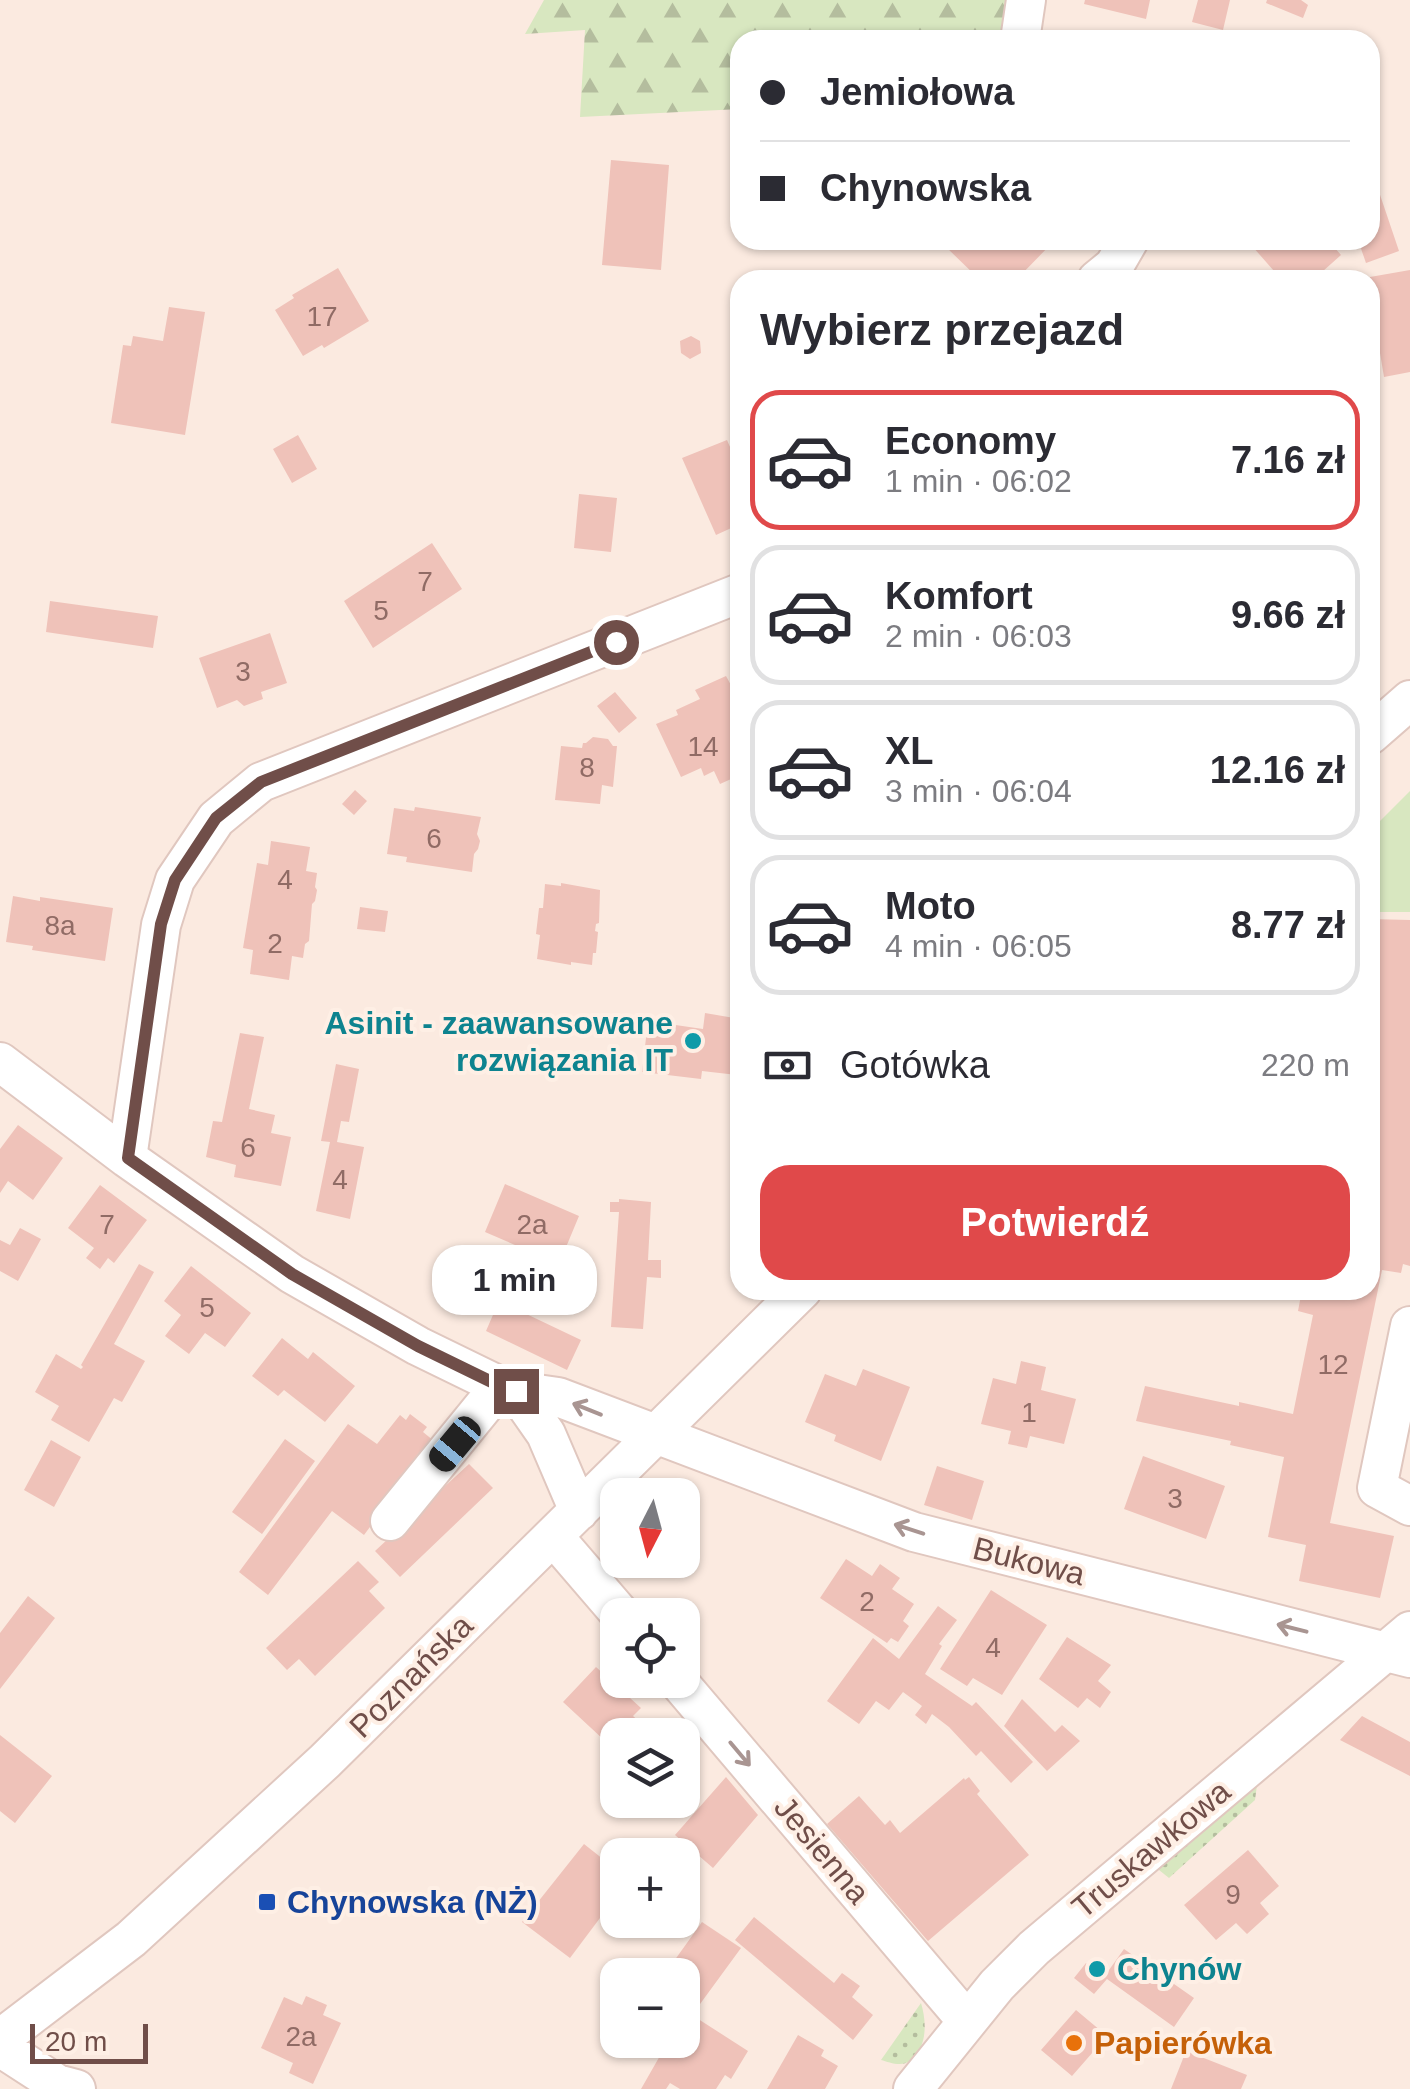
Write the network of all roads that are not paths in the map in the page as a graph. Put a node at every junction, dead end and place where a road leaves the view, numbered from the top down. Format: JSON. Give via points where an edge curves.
{"nodes":[{"id":1,"x":1026,"y":0,"type":"edge"},
{"id":2,"x":1022,"y":30,"type":"edge"},
{"id":3,"x":730,"y":597,"type":"edge"},
{"id":4,"x":1410,"y":700,"type":"edge"},
{"id":5,"x":1380,"y":726,"type":"edge"},
{"id":6,"x":0,"y":1062,"type":"edge"},
{"id":7,"x":128,"y":1158,"type":"junction"},
{"id":8,"x":792,"y":1300,"type":"edge"},
{"id":9,"x":1410,"y":1326,"type":"edge"},
{"id":10,"x":508,"y":1389,"type":"junction"},
{"id":11,"x":656,"y":1435,"type":"junction"},
{"id":12,"x":1410,"y":1506,"type":"edge"},
{"id":13,"x":390,"y":1521,"type":"dead end"},
{"id":14,"x":566,"y":1524,"type":"junction"},
{"id":15,"x":611,"y":1598,"type":"edge"},
{"id":16,"x":1402,"y":1647,"type":"edge"},
{"id":17,"x":692,"y":1698,"type":"edge"},
{"id":18,"x":967,"y":2020,"type":"junction"},
{"id":19,"x":0,"y":2039,"type":"edge"},
{"id":20,"x":0,"y":2048,"type":"edge"},
{"id":21,"x":76,"y":2089,"type":"edge"},
{"id":22,"x":913,"y":2089,"type":"edge"}],
"edges":[{"from":1,"to":2,"type":"street"},
{"from":3,"to":7,"type":"street","via":[[261,782],[216,818],[175,880],[161,924]]},
{"from":4,"to":5,"type":"street"},
{"from":6,"to":7,"type":"street"},
{"from":7,"to":10,"type":"street","via":[[292,1274]]},
{"from":8,"to":11,"type":"street","name":"Poznańska"},
{"from":9,"to":12,"type":"street","via":[[1377,1488]]},
{"from":11,"to":10,"type":"street","name":"Bukowa","one_way":true,"via":[[558,1397]]},
{"from":10,"to":13,"type":"street"},
{"from":10,"to":14,"type":"street","via":[[546,1434]]},
{"from":11,"to":14,"type":"street","name":"Poznańska"},
{"from":16,"to":11,"type":"street","name":"Bukowa","one_way":true,"via":[[914,1532]]},
{"from":14,"to":15,"type":"street"},
{"from":14,"to":19,"type":"street","name":"Poznańska","via":[[204,1874]]},
{"from":16,"to":18,"type":"street","name":"Truskawkowa","via":[[1034,1948]]},
{"from":17,"to":18,"type":"street","name":"Jesienna","one_way":true},
{"from":18,"to":22,"type":"street","name":"Truskawkowa"},
{"from":20,"to":21,"type":"street"}]}
